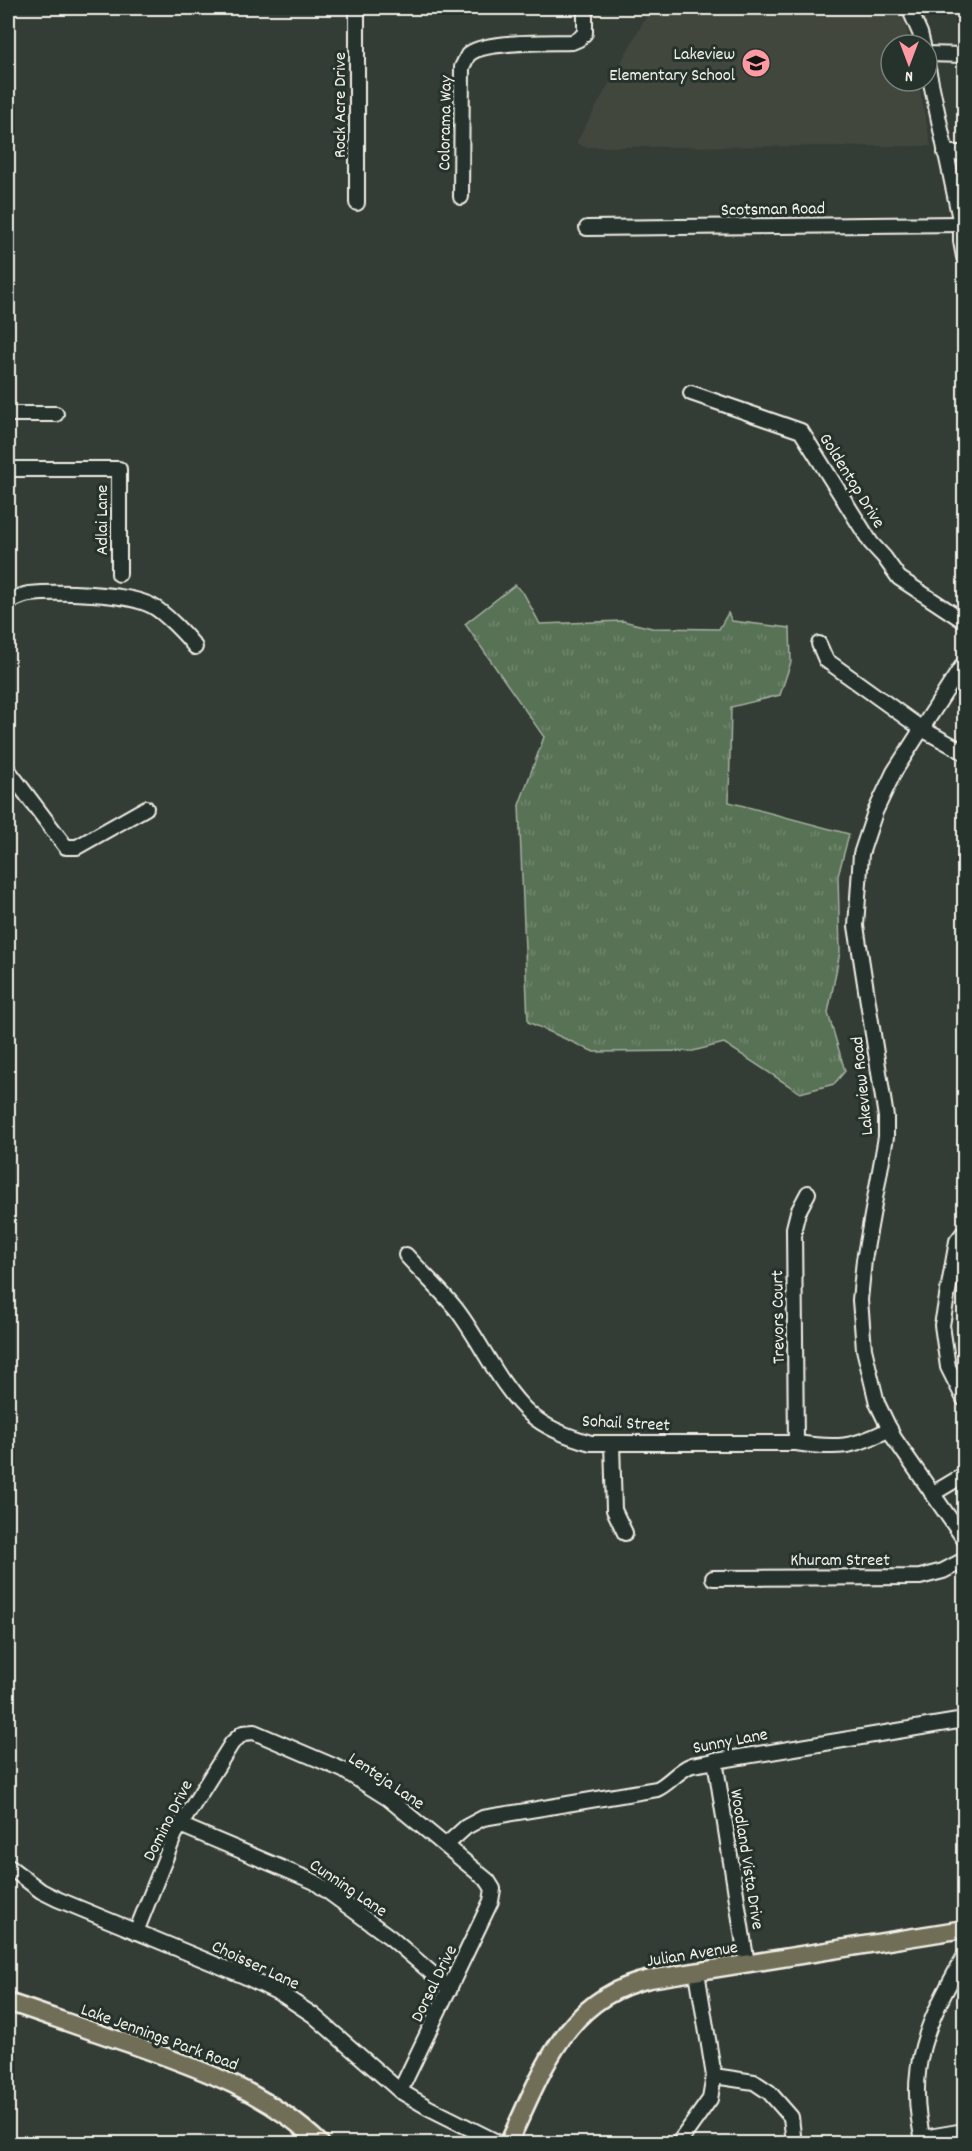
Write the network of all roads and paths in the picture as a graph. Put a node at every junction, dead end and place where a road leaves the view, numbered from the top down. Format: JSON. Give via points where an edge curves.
{"nodes":[{"id":1,"x":357,"y":8,"type":"edge"},
{"id":2,"x":585,"y":8,"type":"edge"},
{"id":3,"x":909,"y":8,"type":"edge"},
{"id":4,"x":920,"y":33,"type":"edge"},
{"id":5,"x":939,"y":54,"type":"edge"},
{"id":6,"x":964,"y":55,"type":"edge"},
{"id":7,"x":933,"y":93,"type":"edge"},
{"id":8,"x":945,"y":153,"type":"junction"},
{"id":9,"x":964,"y":153,"type":"edge"},
{"id":10,"x":461,"y":196,"type":"dead end"},
{"id":11,"x":357,"y":203,"type":"dead end"},
{"id":12,"x":961,"y":224,"type":"junction"},
{"id":13,"x":587,"y":228,"type":"dead end"},
{"id":14,"x":964,"y":258,"type":"edge"},
{"id":15,"x":691,"y":393,"type":"dead end"},
{"id":16,"x":8,"y":414,"type":"edge"},
{"id":17,"x":56,"y":414,"type":"dead end"},
{"id":18,"x":8,"y":469,"type":"edge"},
{"id":19,"x":119,"y":574,"type":"dead end"},
{"id":20,"x":8,"y":602,"type":"edge"},
{"id":21,"x":964,"y":621,"type":"edge"},
{"id":22,"x":819,"y":644,"type":"dead end"},
{"id":23,"x":195,"y":647,"type":"dead end"},
{"id":24,"x":964,"y":663,"type":"edge"},
{"id":25,"x":922,"y":729,"type":"junction"},
{"id":26,"x":964,"y":753,"type":"edge"},
{"id":27,"x":8,"y":770,"type":"edge"},
{"id":28,"x":146,"y":808,"type":"dead end"},
{"id":29,"x":808,"y":1193,"type":"dead end"},
{"id":30,"x":964,"y":1232,"type":"edge"},
{"id":31,"x":406,"y":1255,"type":"dead end"},
{"id":32,"x":964,"y":1400,"type":"edge"},
{"id":33,"x":890,"y":1429,"type":"junction"},
{"id":34,"x":612,"y":1443,"type":"junction"},
{"id":35,"x":796,"y":1443,"type":"junction"},
{"id":36,"x":964,"y":1475,"type":"edge"},
{"id":37,"x":932,"y":1494,"type":"junction"},
{"id":38,"x":625,"y":1533,"type":"dead end"},
{"id":39,"x":964,"y":1539,"type":"edge"},
{"id":40,"x":964,"y":1560,"type":"edge"},
{"id":41,"x":713,"y":1578,"type":"dead end"},
{"id":42,"x":964,"y":1720,"type":"edge"},
{"id":43,"x":243,"y":1732,"type":"joint"},
{"id":44,"x":715,"y":1760,"type":"junction"},
{"id":45,"x":180,"y":1825,"type":"junction"},
{"id":46,"x":446,"y":1845,"type":"junction"},
{"id":47,"x":8,"y":1866,"type":"edge"},
{"id":48,"x":493,"y":1889,"type":"joint"},
{"id":49,"x":964,"y":1929,"type":"edge"},
{"id":50,"x":136,"y":1932,"type":"junction"},
{"id":51,"x":964,"y":1957,"type":"edge"},
{"id":52,"x":747,"y":1964,"type":"junction"},
{"id":53,"x":697,"y":1972,"type":"junction"},
{"id":54,"x":450,"y":1989,"type":"junction"},
{"id":55,"x":8,"y":2002,"type":"edge"},
{"id":56,"x":714,"y":2076,"type":"junction"},
{"id":57,"x":400,"y":2091,"type":"junction"},
{"id":58,"x":964,"y":2131,"type":"edge"},
{"id":59,"x":923,"y":2141,"type":"edge"},
{"id":60,"x":321,"y":2144,"type":"edge"},
{"id":61,"x":501,"y":2144,"type":"edge"},
{"id":62,"x":508,"y":2144,"type":"edge"},
{"id":63,"x":678,"y":2144,"type":"edge"},
{"id":64,"x":794,"y":2144,"type":"edge"}],
"edges":[{"from":1,"to":11,"type":"street","name":"Rock Acre Drive"},
{"from":2,"to":10,"type":"street","name":"Colorama Way","via":[[585,33],[572,42],[501,44],[478,48],[469,54],[462,68]]},
{"from":3,"to":4,"type":"street"},
{"from":5,"to":6,"type":"street"},
{"from":7,"to":8,"type":"street"},
{"from":8,"to":9,"type":"street"},
{"from":8,"to":12,"type":"street"},
{"from":12,"to":13,"type":"street","name":"Scotsman Road"},
{"from":12,"to":14,"type":"street"},
{"from":15,"to":21,"type":"street","name":"Goldentop Drive","via":[[801,431],[871,543],[898,578]]},
{"from":16,"to":17,"type":"street"},
{"from":18,"to":19,"type":"street","name":"Adlai Lane","via":[[118,470]]},
{"from":20,"to":23,"type":"street","via":[[28,594],[99,594],[131,600],[152,606]]},
{"from":22,"to":25,"type":"street","via":[[826,660]]},
{"from":24,"to":25,"type":"street","name":"Lakeview Road"},
{"from":25,"to":26,"type":"street"},
{"from":25,"to":33,"type":"street","name":"Lakeview Road","via":[[894,772],[861,854],[856,926],[886,1117],[860,1300],[864,1349],[877,1403]]},
{"from":27,"to":28,"type":"street","via":[[66,848],[77,847]]},
{"from":29,"to":35,"type":"street","name":"Trevors Court","via":[[794,1228]]},
{"from":30,"to":32,"type":"street","via":[[957,1241],[942,1325],[948,1367]]},
{"from":31,"to":34,"type":"street","name":"Sohail Street","via":[[455,1308],[530,1414],[573,1438]]},
{"from":33,"to":35,"type":"street","name":"Sohail Street","via":[[845,1447]]},
{"from":33,"to":37,"type":"street","name":"Lakeview Road"},
{"from":34,"to":35,"type":"street","name":"Sohail Street"},
{"from":34,"to":38,"type":"street","via":[[614,1510]]},
{"from":36,"to":37,"type":"street"},
{"from":37,"to":39,"type":"street","name":"Lakeview Road"},
{"from":40,"to":41,"type":"street","name":"Khuram Street","via":[[943,1571],[920,1576]]},
{"from":42,"to":44,"type":"street","name":"Sunny Lane"},
{"from":43,"to":45,"type":"street","name":"Domino Drive"},
{"from":43,"to":46,"type":"street","name":"Lenteja Lane","via":[[254,1732],[356,1777]]},
{"from":44,"to":46,"type":"street","name":"Sunny Lane","via":[[685,1768],[657,1789],[483,1818]]},
{"from":44,"to":52,"type":"street","name":"Woodland Vista Drive"},
{"from":45,"to":50,"type":"street","name":"Domino Drive"},
{"from":45,"to":54,"type":"street","name":"Cunning Lane","via":[[315,1882],[391,1938]]},
{"from":46,"to":48,"type":"street","name":"Lenteja Lane"},
{"from":47,"to":50,"type":"street","name":"Choisser Lane","via":[[49,1895]]},
{"from":48,"to":54,"type":"street","name":"Dorsal Drive"},
{"from":49,"to":52,"type":"main road","name":"Julian Avenue"},
{"from":50,"to":57,"type":"street","name":"Choisser Lane","via":[[254,1980],[293,2001]]},
{"from":51,"to":59,"type":"street","via":[[936,2008],[920,2056],[918,2098]]},
{"from":52,"to":53,"type":"main road","name":"Julian Avenue"},
{"from":53,"to":56,"type":"street"},
{"from":53,"to":62,"type":"main road","name":"Julian Avenue","via":[[632,1984],[607,1995],[585,2012],[560,2038]]},
{"from":54,"to":57,"type":"street","name":"Dorsal Drive"},
{"from":55,"to":60,"type":"main road","name":"Lake Jennings Park Road","via":[[228,2080],[278,2109]]},
{"from":56,"to":63,"type":"street","via":[[710,2099]]},
{"from":56,"to":64,"type":"street","via":[[754,2082],[769,2092],[790,2117]]},
{"from":57,"to":61,"type":"street","name":"Choisser Lane"},
{"from":58,"to":59,"type":"street"}]}
